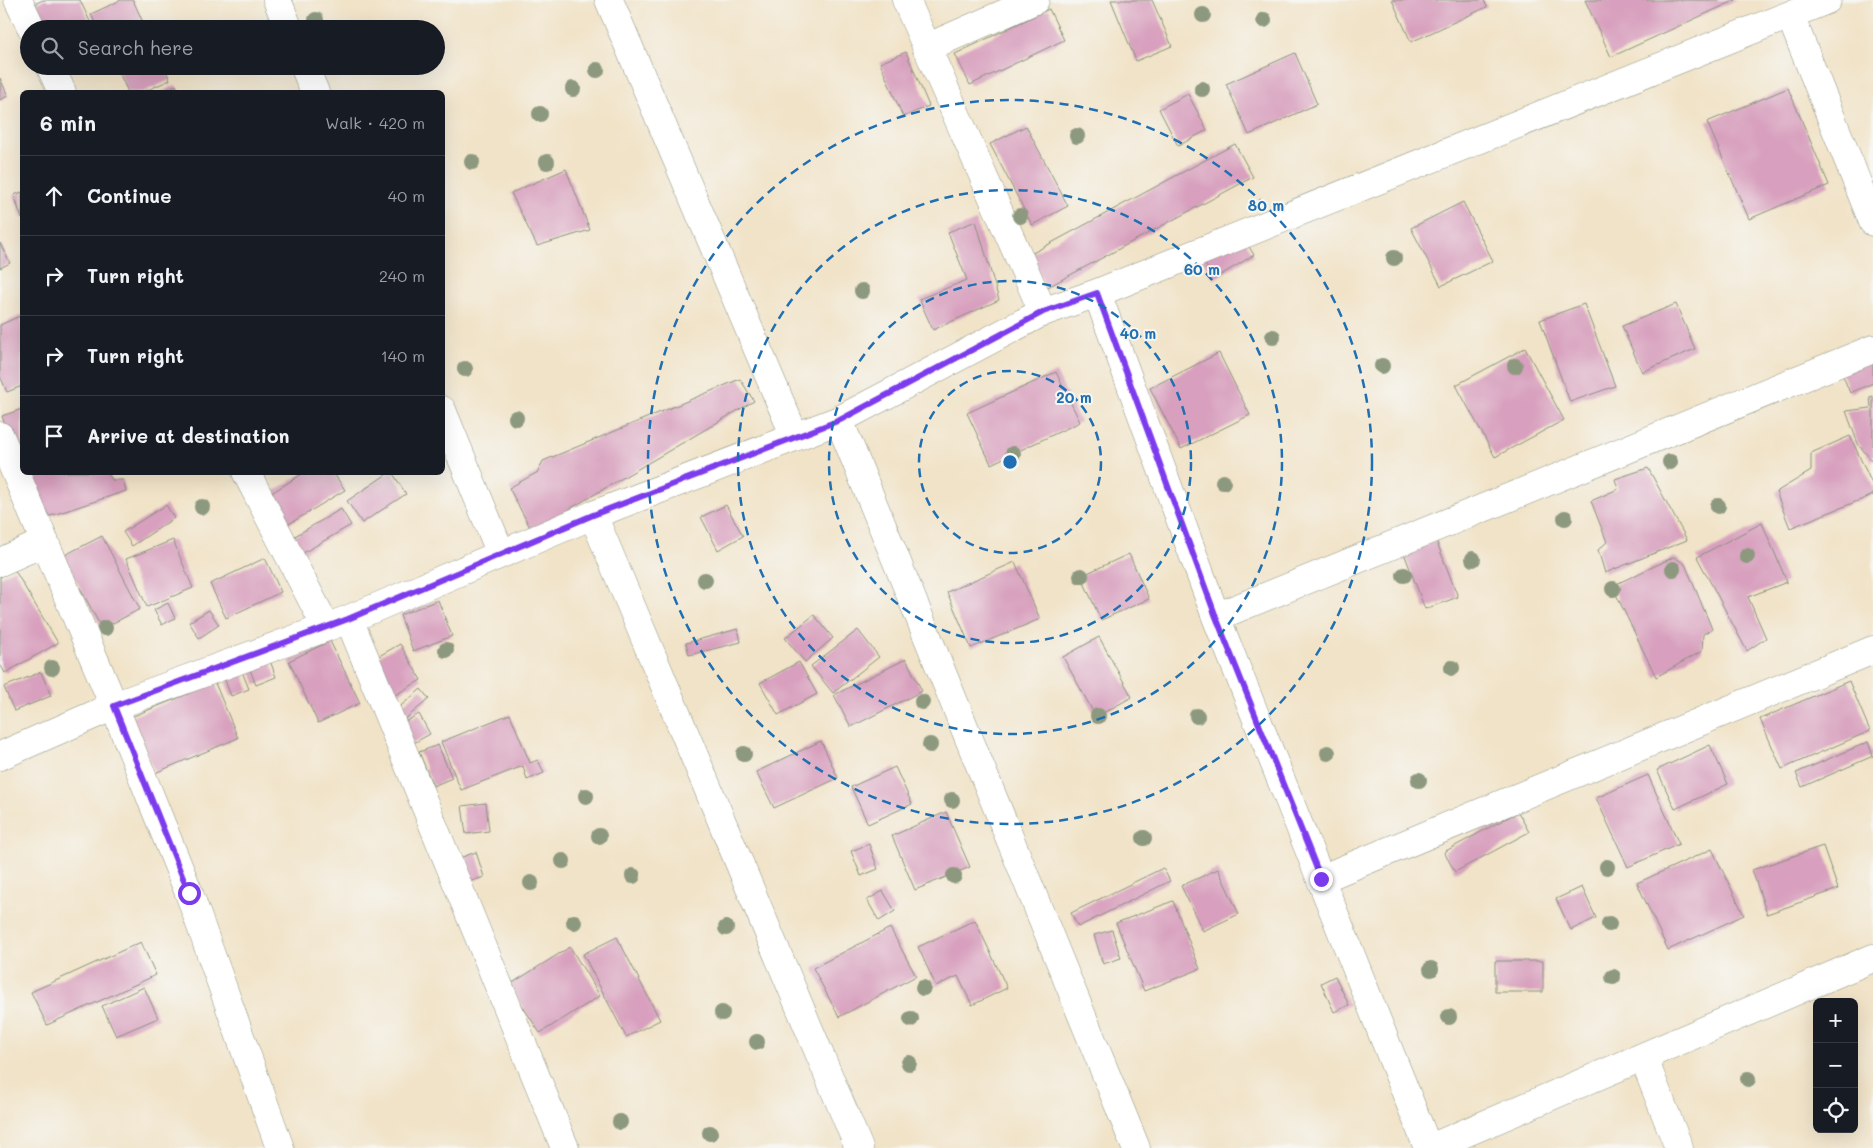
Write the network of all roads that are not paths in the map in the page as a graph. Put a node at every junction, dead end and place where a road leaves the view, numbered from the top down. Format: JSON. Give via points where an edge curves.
{"nodes":[{"id":1,"x":18,"y":0,"type":"edge"},
{"id":2,"x":277,"y":0,"type":"edge"},
{"id":3,"x":609,"y":0,"type":"edge"},
{"id":4,"x":906,"y":0,"type":"edge"},
{"id":5,"x":1035,"y":0,"type":"edge"},
{"id":6,"x":1827,"y":0,"type":"edge"},
{"id":7,"x":1790,"y":14,"type":"junction"},
{"id":8,"x":28,"y":20,"type":"edge"},
{"id":9,"x":285,"y":20,"type":"edge"},
{"id":10,"x":926,"y":48,"type":"junction"},
{"id":11,"x":54,"y":75,"type":"edge"},
{"id":12,"x":308,"y":75,"type":"edge"},
{"id":13,"x":61,"y":90,"type":"edge"},
{"id":14,"x":314,"y":90,"type":"edge"},
{"id":15,"x":1873,"y":222,"type":"edge"},
{"id":16,"x":1097,"y":293,"type":"junction"},
{"id":17,"x":1043,"y":312,"type":"junction"},
{"id":18,"x":1873,"y":348,"type":"edge"},
{"id":19,"x":445,"y":417,"type":"edge"},
{"id":20,"x":840,"y":420,"type":"junction"},
{"id":21,"x":0,"y":436,"type":"edge"},
{"id":22,"x":795,"y":437,"type":"junction"},
{"id":23,"x":248,"y":475,"type":"edge"},
{"id":24,"x":593,"y":515,"type":"junction"},
{"id":25,"x":45,"y":542,"type":"junction"},
{"id":26,"x":501,"y":554,"type":"junction"},
{"id":27,"x":0,"y":562,"type":"edge"},
{"id":28,"x":1216,"y":617,"type":"junction"},
{"id":29,"x":337,"y":623,"type":"junction"},
{"id":30,"x":1873,"y":650,"type":"edge"},
{"id":31,"x":114,"y":706,"type":"junction"},
{"id":32,"x":0,"y":756,"type":"edge"},
{"id":33,"x":1321,"y":879,"type":"junction"},
{"id":34,"x":1873,"y":958,"type":"edge"},
{"id":35,"x":1642,"y":1058,"type":"junction"},
{"id":36,"x":280,"y":1148,"type":"edge"},
{"id":37,"x":565,"y":1148,"type":"edge"},
{"id":38,"x":859,"y":1148,"type":"edge"},
{"id":39,"x":1136,"y":1148,"type":"edge"},
{"id":40,"x":1429,"y":1148,"type":"edge"},
{"id":41,"x":1679,"y":1148,"type":"edge"}],
"edges":[{"from":1,"to":8,"type":"street"},
{"from":2,"to":9,"type":"street"},
{"from":3,"to":22,"type":"street"},
{"from":4,"to":10,"type":"street"},
{"from":5,"to":10,"type":"street"},
{"from":6,"to":7,"type":"street"},
{"from":7,"to":15,"type":"street"},
{"from":7,"to":16,"type":"street"},
{"from":10,"to":17,"type":"street"},
{"from":11,"to":13,"type":"street"},
{"from":12,"to":14,"type":"street"},
{"from":16,"to":17,"type":"street"},
{"from":16,"to":28,"type":"street"},
{"from":17,"to":20,"type":"street"},
{"from":18,"to":28,"type":"street"},
{"from":19,"to":26,"type":"street"},
{"from":20,"to":22,"type":"street"},
{"from":20,"to":39,"type":"street"},
{"from":21,"to":25,"type":"street"},
{"from":22,"to":24,"type":"street"},
{"from":23,"to":29,"type":"street"},
{"from":24,"to":26,"type":"street"},
{"from":24,"to":38,"type":"street"},
{"from":25,"to":27,"type":"street"},
{"from":25,"to":31,"type":"street"},
{"from":26,"to":29,"type":"street"},
{"from":28,"to":33,"type":"street"},
{"from":29,"to":31,"type":"street"},
{"from":29,"to":37,"type":"street"},
{"from":30,"to":33,"type":"street"},
{"from":31,"to":32,"type":"street"},
{"from":31,"to":36,"type":"street","via":[[189,893]]},
{"from":33,"to":40,"type":"street"},
{"from":34,"to":35,"type":"street"},
{"from":35,"to":40,"type":"street"},
{"from":35,"to":41,"type":"street"}]}
